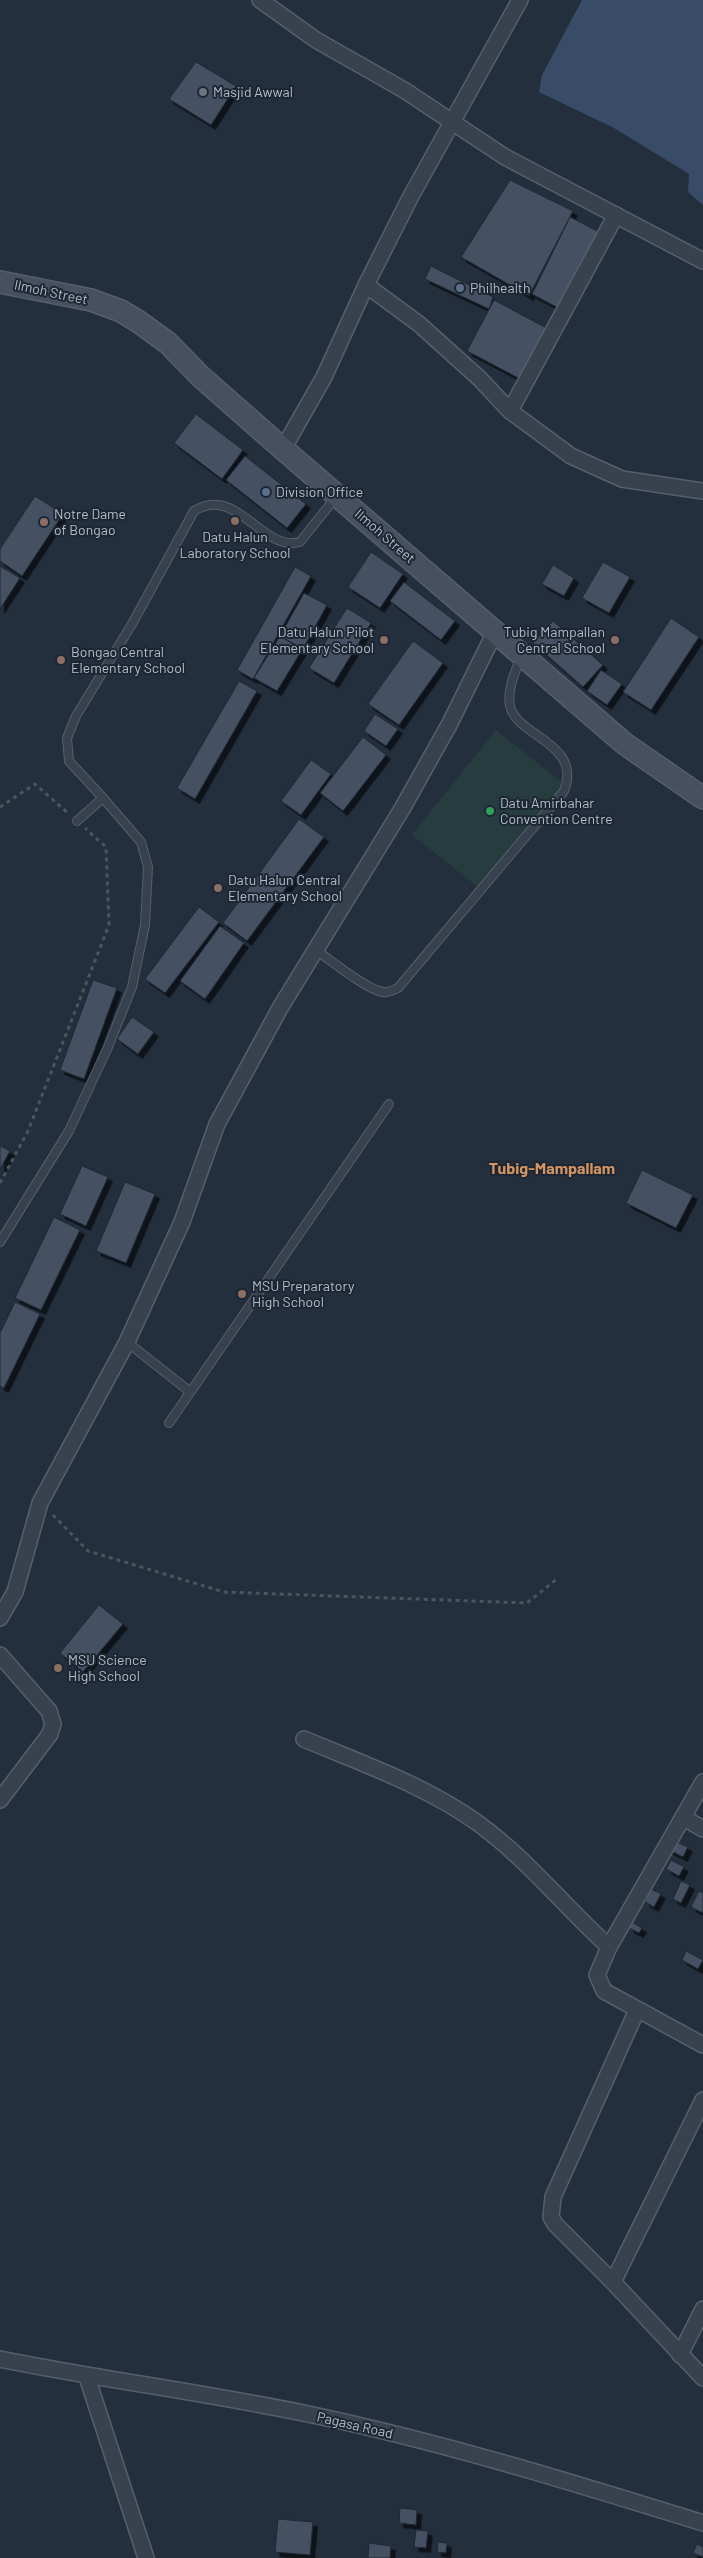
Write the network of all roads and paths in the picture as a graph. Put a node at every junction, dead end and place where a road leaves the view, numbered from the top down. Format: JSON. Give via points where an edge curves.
{"nodes":[{"id":1,"x":260,"y":0,"type":"edge"},
{"id":2,"x":520,"y":0,"type":"edge"},
{"id":3,"x":451,"y":121,"type":"junction"},
{"id":4,"x":616,"y":215,"type":"junction"},
{"id":5,"x":703,"y":261,"type":"edge"},
{"id":6,"x":0,"y":282,"type":"edge"},
{"id":7,"x":366,"y":285,"type":"junction"},
{"id":8,"x":510,"y":411,"type":"junction"},
{"id":9,"x":283,"y":449,"type":"junction"},
{"id":10,"x":703,"y":491,"type":"edge"},
{"id":11,"x":338,"y":496,"type":"junction"},
{"id":12,"x":495,"y":632,"type":"junction"},
{"id":13,"x":522,"y":655,"type":"junction"},
{"id":14,"x":103,"y":798,"type":"junction"},
{"id":15,"x":703,"y":798,"type":"edge"},
{"id":16,"x":0,"y":807,"type":"edge"},
{"id":17,"x":77,"y":821,"type":"junction"},
{"id":18,"x":317,"y":951,"type":"junction"},
{"id":19,"x":389,"y":1104,"type":"dead end"},
{"id":20,"x":0,"y":1183,"type":"edge"},
{"id":21,"x":0,"y":1242,"type":"edge"},
{"id":22,"x":127,"y":1342,"type":"junction"},
{"id":23,"x":189,"y":1391,"type":"junction"},
{"id":24,"x":169,"y":1423,"type":"dead end"},
{"id":25,"x":40,"y":1503,"type":"junction"},
{"id":26,"x":558,"y":1578,"type":"dead end"},
{"id":27,"x":0,"y":1618,"type":"edge"},
{"id":28,"x":0,"y":1655,"type":"edge"},
{"id":29,"x":304,"y":1738,"type":"dead end"},
{"id":30,"x":703,"y":1782,"type":"edge"},
{"id":31,"x":0,"y":1800,"type":"edge"},
{"id":32,"x":684,"y":1818,"type":"junction"},
{"id":33,"x":703,"y":1829,"type":"edge"},
{"id":34,"x":609,"y":1946,"type":"junction"},
{"id":35,"x":637,"y":2010,"type":"junction"},
{"id":36,"x":703,"y":2045,"type":"edge"},
{"id":37,"x":703,"y":2100,"type":"edge"},
{"id":38,"x":613,"y":2282,"type":"junction"},
{"id":39,"x":703,"y":2309,"type":"edge"},
{"id":40,"x":680,"y":2355,"type":"junction"},
{"id":41,"x":0,"y":2359,"type":"edge"},
{"id":42,"x":87,"y":2377,"type":"junction"},
{"id":43,"x":703,"y":2378,"type":"edge"},
{"id":44,"x":703,"y":2523,"type":"edge"},
{"id":45,"x":146,"y":2558,"type":"edge"}],
"edges":[{"from":1,"to":3,"type":"street","via":[[316,40]]},
{"from":2,"to":3,"type":"street"},
{"from":3,"to":4,"type":"street","via":[[505,157]]},
{"from":3,"to":7,"type":"street"},
{"from":4,"to":5,"type":"street"},
{"from":4,"to":8,"type":"street"},
{"from":6,"to":9,"type":"street","name":"Ilmoh Street","via":[[91,300],[121,311],[168,343],[200,376]]},
{"from":7,"to":8,"type":"street","via":[[420,324]]},
{"from":7,"to":9,"type":"street","via":[[324,377]]},
{"from":8,"to":10,"type":"street","via":[[571,456],[622,479]]},
{"from":9,"to":11,"type":"street","name":"Ilmoh Street"},
{"from":11,"to":12,"type":"street","name":"Ilmoh Street"},
{"from":11,"to":14,"type":"lane","via":[[300,542],[294,544],[278,540],[238,512],[220,504],[204,505],[194,511],[132,624],[76,716],[67,738],[69,761]]},
{"from":12,"to":13,"type":"street","name":"Ilmoh Street"},
{"from":12,"to":18,"type":"street","via":[[449,725]]},
{"from":13,"to":15,"type":"street","name":"Ilmoh Street","via":[[625,744]]},
{"from":13,"to":18,"type":"lane","via":[[509,697],[512,712],[564,759],[567,782],[564,791],[398,988],[381,992]]},
{"from":14,"to":17,"type":"lane"},
{"from":14,"to":21,"type":"lane","via":[[141,842],[148,867],[145,926],[132,986],[69,1131]]},
{"from":16,"to":17,"type":"path","via":[[35,784]]},
{"from":17,"to":20,"type":"path","via":[[106,847],[109,926],[28,1130]]},
{"from":18,"to":22,"type":"street","via":[[280,1008],[217,1124],[182,1222]]},
{"from":19,"to":23,"type":"lane"},
{"from":22,"to":23,"type":"lane"},
{"from":22,"to":25,"type":"street"},
{"from":23,"to":24,"type":"lane"},
{"from":25,"to":26,"type":"path","via":[[88,1551],[224,1592],[527,1603]]},
{"from":25,"to":27,"type":"street","via":[[15,1592]]},
{"from":28,"to":31,"type":"street","via":[[49,1711],[53,1724],[50,1734]]},
{"from":29,"to":34,"type":"street","via":[[430,1795],[479,1824]]},
{"from":30,"to":32,"type":"street"},
{"from":32,"to":33,"type":"street"},
{"from":32,"to":34,"type":"street"},
{"from":34,"to":35,"type":"street","via":[[597,1975],[598,1983],[604,1991]]},
{"from":35,"to":36,"type":"street"},
{"from":35,"to":38,"type":"street","via":[[553,2197],[551,2208],[555,2224]]},
{"from":37,"to":38,"type":"street"},
{"from":38,"to":40,"type":"street"},
{"from":39,"to":40,"type":"street"},
{"from":40,"to":43,"type":"street"},
{"from":41,"to":42,"type":"street","name":"Pagasa Road"},
{"from":42,"to":44,"type":"street","name":"Pagasa Road","via":[[219,2397],[398,2434]]},
{"from":42,"to":45,"type":"street"}]}
